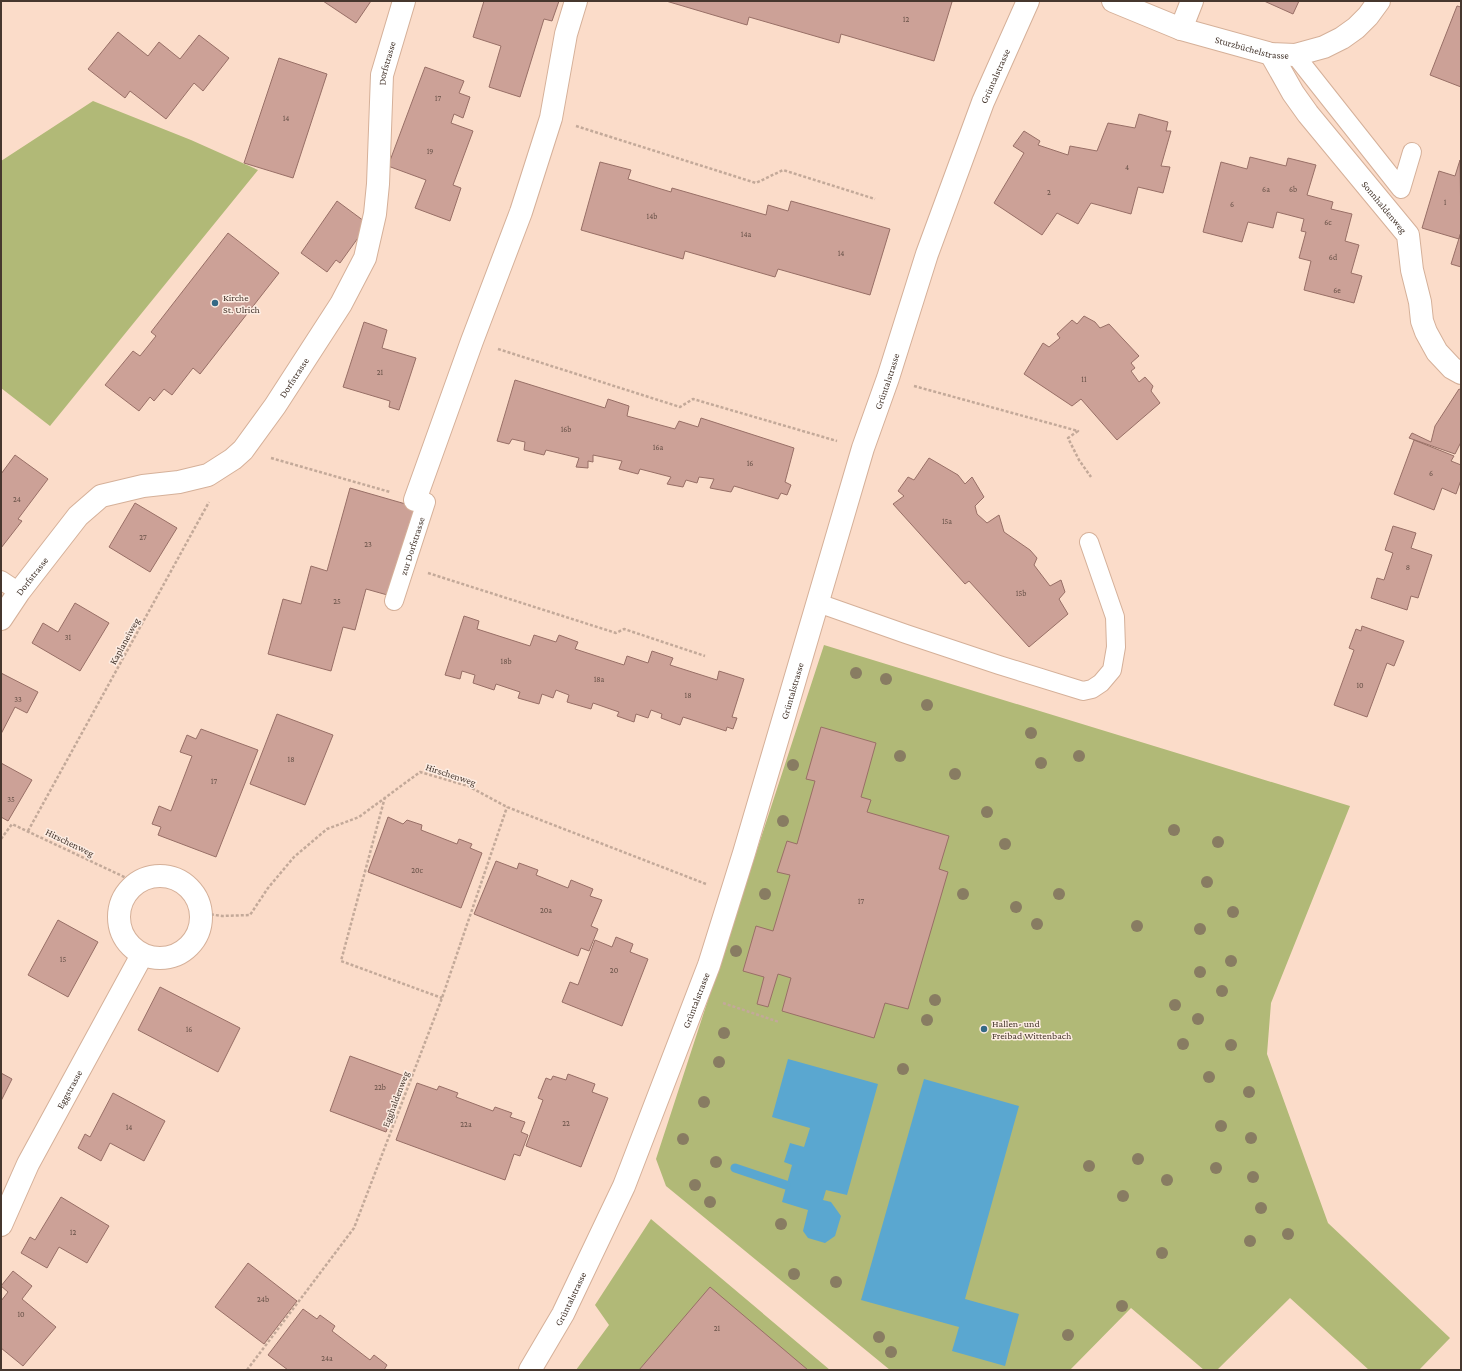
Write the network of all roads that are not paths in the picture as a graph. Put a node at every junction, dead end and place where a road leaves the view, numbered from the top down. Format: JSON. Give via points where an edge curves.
{"nodes":[{"id":1,"x":404,"y":1,"type":"edge"},
{"id":2,"x":576,"y":1,"type":"edge"},
{"id":3,"x":1028,"y":1,"type":"edge"},
{"id":4,"x":1113,"y":1,"type":"edge"},
{"id":5,"x":1192,"y":1,"type":"edge"},
{"id":6,"x":1380,"y":1,"type":"edge"},
{"id":7,"x":1182,"y":29,"type":"junction"},
{"id":8,"x":1271,"y":54,"type":"junction"},
{"id":9,"x":1295,"y":55,"type":"junction"},
{"id":10,"x":1412,"y":152,"type":"dead end"},
{"id":11,"x":1461,"y":373,"type":"edge"},
{"id":12,"x":415,"y":500,"type":"joint"},
{"id":13,"x":1089,"y":542,"type":"dead end"},
{"id":14,"x":1,"y":580,"type":"edge"},
{"id":15,"x":19,"y":592,"type":"junction"},
{"id":16,"x":394,"y":601,"type":"dead end"},
{"id":17,"x":818,"y":602,"type":"junction"},
{"id":18,"x":1,"y":619,"type":"edge"},
{"id":19,"x":142,"y":955,"type":"junction"},
{"id":20,"x":1,"y":1225,"type":"edge"},
{"id":21,"x":530,"y":1370,"type":"edge"}],
"edges":[{"from":1,"to":15,"type":"street","name":"Dorfstrasse","via":[[382,75],[376,214],[365,258],[341,304],[275,406],[243,450],[208,475],[101,496],[78,516]]},
{"from":2,"to":12,"type":"street","via":[[566,34],[551,118],[521,212]]},
{"from":3,"to":17,"type":"street","name":"Grüntalstrasse","via":[[983,102],[927,254],[863,448]]},
{"from":4,"to":7,"type":"street","name":"Sturzbüchelstrasse"},
{"from":5,"to":7,"type":"street"},
{"from":6,"to":9,"type":"street","name":"Sturzbüchelstrasse","via":[[1356,28],[1342,38],[1324,47]]},
{"from":7,"to":8,"type":"street","name":"Sturzbüchelstrasse"},
{"from":8,"to":9,"type":"street","name":"Sturzbüchelstrasse"},
{"from":8,"to":11,"type":"street","name":"Sonnhaldenweg","via":[[1308,114],[1408,235],[1412,270],[1426,332],[1437,352],[1452,368]]},
{"from":9,"to":10,"type":"lane","via":[[1401,189]]},
{"from":12,"to":16,"type":"lane","name":"zur Dorfstrasse","via":[[426,502]]},
{"from":13,"to":17,"type":"lane","via":[[1116,617],[1116,647],[1112,670],[1101,683],[1083,691],[913,637]]},
{"from":14,"to":15,"type":"lane"},
{"from":15,"to":18,"type":"street","name":"Dorfstrasse"},
{"from":17,"to":21,"type":"street","name":"Grüntalstrasse","via":[[747,846],[709,965],[624,1186],[563,1314]]},
{"from":19,"to":19,"type":"street","via":[[130,946],[121,932],[120,907],[127,892],[137,883],[154,877],[172,878],[185,884],[198,901],[201,913],[196,937],[187,948],[174,956],[153,958]]},
{"from":19,"to":20,"type":"street","name":"Eggstrasse","via":[[28,1164]]}]}
